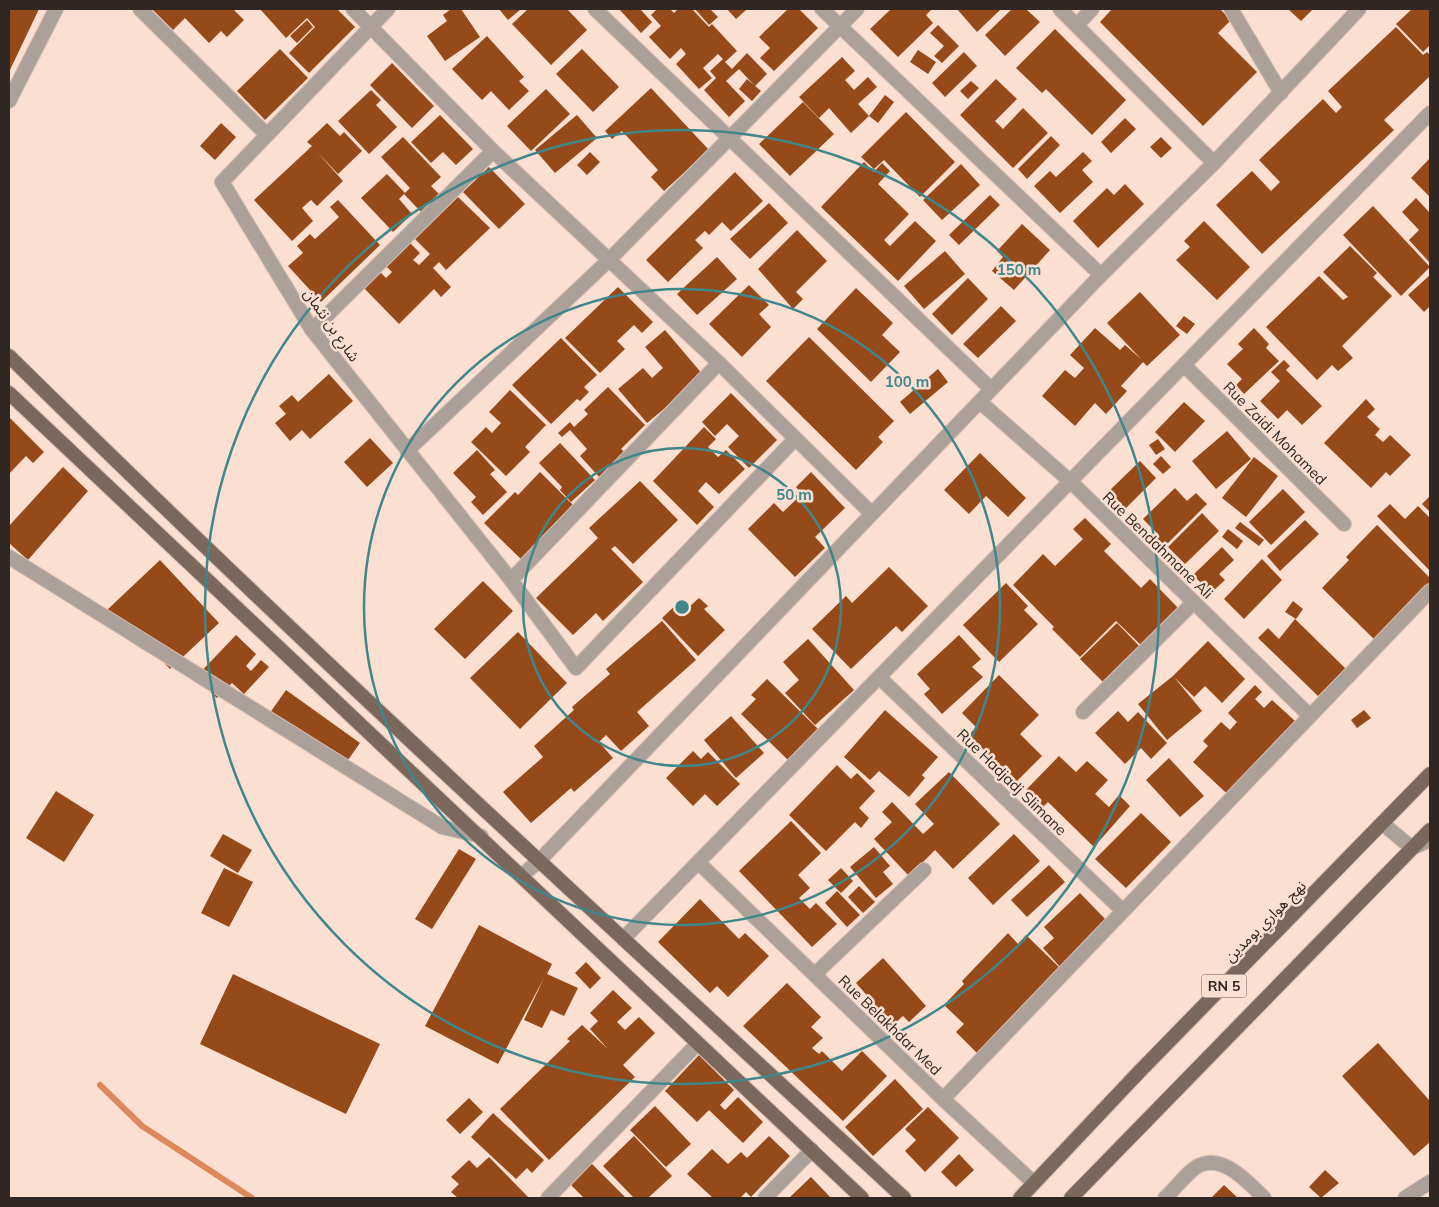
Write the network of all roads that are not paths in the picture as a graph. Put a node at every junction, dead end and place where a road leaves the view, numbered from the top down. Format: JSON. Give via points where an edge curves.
{"nodes":[{"id":1,"x":56,"y":9,"type":"edge"},
{"id":2,"x":140,"y":9,"type":"edge"},
{"id":3,"x":353,"y":9,"type":"edge"},
{"id":4,"x":388,"y":9,"type":"edge"},
{"id":5,"x":595,"y":9,"type":"edge"},
{"id":6,"x":822,"y":9,"type":"edge"},
{"id":7,"x":857,"y":9,"type":"edge"},
{"id":8,"x":1060,"y":9,"type":"edge"},
{"id":9,"x":1092,"y":9,"type":"edge"},
{"id":10,"x":1231,"y":9,"type":"edge"},
{"id":11,"x":1359,"y":9,"type":"edge"},
{"id":12,"x":1077,"y":25,"type":"junction"},
{"id":13,"x":370,"y":26,"type":"junction"},
{"id":14,"x":840,"y":26,"type":"junction"},
{"id":15,"x":1281,"y":93,"type":"junction"},
{"id":16,"x":9,"y":101,"type":"edge"},
{"id":17,"x":1430,"y":113,"type":"edge"},
{"id":18,"x":267,"y":135,"type":"junction"},
{"id":19,"x":730,"y":140,"type":"junction"},
{"id":20,"x":493,"y":151,"type":"junction"},
{"id":21,"x":1214,"y":162,"type":"junction"},
{"id":22,"x":609,"y":260,"type":"junction"},
{"id":23,"x":1101,"y":275,"type":"junction"},
{"id":24,"x":312,"y":330,"type":"junction"},
{"id":25,"x":9,"y":356,"type":"edge"},
{"id":26,"x":719,"y":363,"type":"junction"},
{"id":27,"x":1184,"y":365,"type":"junction"},
{"id":28,"x":991,"y":389,"type":"junction"},
{"id":29,"x":9,"y":393,"type":"edge"},
{"id":30,"x":980,"y":402,"type":"junction"},
{"id":31,"x":795,"y":439,"type":"junction"},
{"id":32,"x":407,"y":451,"type":"junction"},
{"id":33,"x":1070,"y":481,"type":"junction"},
{"id":34,"x":872,"y":514,"type":"junction"},
{"id":35,"x":1344,"y":524,"type":"dead end"},
{"id":36,"x":9,"y":557,"type":"edge"},
{"id":37,"x":511,"y":580,"type":"junction"},
{"id":38,"x":1430,"y":591,"type":"edge"},
{"id":39,"x":1194,"y":602,"type":"junction"},
{"id":40,"x":879,"y":677,"type":"junction"},
{"id":41,"x":1083,"y":712,"type":"dead end"},
{"id":42,"x":1310,"y":716,"type":"junction"},
{"id":43,"x":1430,"y":774,"type":"edge"},
{"id":44,"x":1382,"y":824,"type":"junction"},
{"id":45,"x":1430,"y":830,"type":"edge"},
{"id":46,"x":480,"y":836,"type":"junction"},
{"id":47,"x":1430,"y":840,"type":"edge"},
{"id":48,"x":1412,"y":848,"type":"junction"},
{"id":49,"x":538,"y":862,"type":"junction"},
{"id":50,"x":698,"y":862,"type":"junction"},
{"id":51,"x":924,"y":870,"type":"dead end"},
{"id":52,"x":522,"y":875,"type":"junction"},
{"id":53,"x":1123,"y":911,"type":"junction"},
{"id":54,"x":623,"y":939,"type":"junction"},
{"id":55,"x":815,"y":974,"type":"junction"},
{"id":56,"x":697,"y":1044,"type":"junction"},
{"id":57,"x":943,"y":1099,"type":"junction"},
{"id":58,"x":812,"y":1150,"type":"junction"},
{"id":59,"x":1430,"y":1182,"type":"edge"},
{"id":60,"x":1034,"y":1183,"type":"junction"},
{"id":61,"x":548,"y":1198,"type":"edge"},
{"id":62,"x":765,"y":1198,"type":"edge"},
{"id":63,"x":862,"y":1198,"type":"edge"},
{"id":64,"x":904,"y":1198,"type":"edge"},
{"id":65,"x":1020,"y":1198,"type":"edge"},
{"id":66,"x":1071,"y":1198,"type":"edge"},
{"id":67,"x":1165,"y":1198,"type":"edge"},
{"id":68,"x":1264,"y":1198,"type":"edge"},
{"id":69,"x":1405,"y":1198,"type":"edge"}],
"edges":[{"from":1,"to":16,"type":"street"},
{"from":2,"to":18,"type":"street"},
{"from":3,"to":13,"type":"street"},
{"from":4,"to":13,"type":"street","name":"شارع بن نثمان"},
{"from":5,"to":19,"type":"street"},
{"from":6,"to":14,"type":"street"},
{"from":7,"to":14,"type":"street"},
{"from":8,"to":12,"type":"street"},
{"from":9,"to":12,"type":"street"},
{"from":10,"to":15,"type":"street"},
{"from":11,"to":15,"type":"street"},
{"from":12,"to":21,"type":"street"},
{"from":13,"to":18,"type":"street","name":"شارع بن نثمان"},
{"from":13,"to":20,"type":"street"},
{"from":14,"to":19,"type":"street"},
{"from":14,"to":23,"type":"street"},
{"from":15,"to":21,"type":"street"},
{"from":17,"to":27,"type":"street"},
{"from":18,"to":24,"type":"street","name":"شارع بن نثمان","via":[[222,182]]},
{"from":19,"to":22,"type":"street"},
{"from":19,"to":28,"type":"street"},
{"from":20,"to":22,"type":"street"},
{"from":20,"to":24,"type":"street"},
{"from":21,"to":23,"type":"street"},
{"from":22,"to":26,"type":"street"},
{"from":22,"to":32,"type":"street"},
{"from":23,"to":28,"type":"street"},
{"from":24,"to":32,"type":"street","name":"شارع بن نثمان"},
{"from":25,"to":49,"type":"main road"},
{"from":26,"to":31,"type":"street"},
{"from":26,"to":37,"type":"street"},
{"from":27,"to":33,"type":"street"},
{"from":27,"to":35,"type":"street","name":"Rue Zaidi Mohamed"},
{"from":28,"to":30,"type":"street"},
{"from":29,"to":46,"type":"main road"},
{"from":30,"to":33,"type":"street","name":"Rue Bendahmane Ali"},
{"from":30,"to":34,"type":"street"},
{"from":31,"to":34,"type":"street"},
{"from":31,"to":37,"type":"street","name":"شارع بن نثمان","via":[[576,668]]},
{"from":32,"to":37,"type":"street","name":"شارع بن نثمان"},
{"from":33,"to":39,"type":"street","name":"Rue Bendahmane Ali"},
{"from":33,"to":40,"type":"street"},
{"from":34,"to":49,"type":"street"},
{"from":36,"to":46,"type":"street","via":[[442,827]]},
{"from":38,"to":42,"type":"street"},
{"from":39,"to":41,"type":"street"},
{"from":39,"to":42,"type":"street","name":"Rue Bendahmane Ali"},
{"from":40,"to":50,"type":"street"},
{"from":40,"to":53,"type":"street","name":"Rue Hadjadj Slimane"},
{"from":42,"to":53,"type":"street"},
{"from":43,"to":44,"type":"main road","name":"نهج هواري بومدين","number":"RN 5"},
{"from":44,"to":48,"type":"street"},
{"from":44,"to":60,"type":"main road","name":"نهج هواري بومدين","number":"RN 5"},
{"from":45,"to":48,"type":"main road","number":"RN 5"},
{"from":46,"to":52,"type":"main road"},
{"from":47,"to":48,"type":"street"},
{"from":48,"to":66,"type":"main road","number":"RN 5"},
{"from":49,"to":52,"type":"street"},
{"from":49,"to":54,"type":"main road"},
{"from":50,"to":54,"type":"street"},
{"from":50,"to":55,"type":"street","name":"Rue Belakhdar Med"},
{"from":51,"to":55,"type":"street","name":"Rue Belakhdar Med"},
{"from":52,"to":56,"type":"main road"},
{"from":53,"to":57,"type":"street"},
{"from":54,"to":64,"type":"main road"},
{"from":55,"to":57,"type":"street","name":"Rue Belakhdar Med"},
{"from":56,"to":58,"type":"main road"},
{"from":56,"to":61,"type":"street"},
{"from":57,"to":60,"type":"street","name":"Rue Belakhdar Med"},
{"from":58,"to":62,"type":"street"},
{"from":58,"to":63,"type":"main road"},
{"from":59,"to":69,"type":"street"},
{"from":60,"to":65,"type":"main road","name":"نهج هواري بومدين","number":"RN 5"},
{"from":67,"to":68,"type":"street","via":[[1195,1168],[1212,1164],[1236,1172]]}]}
